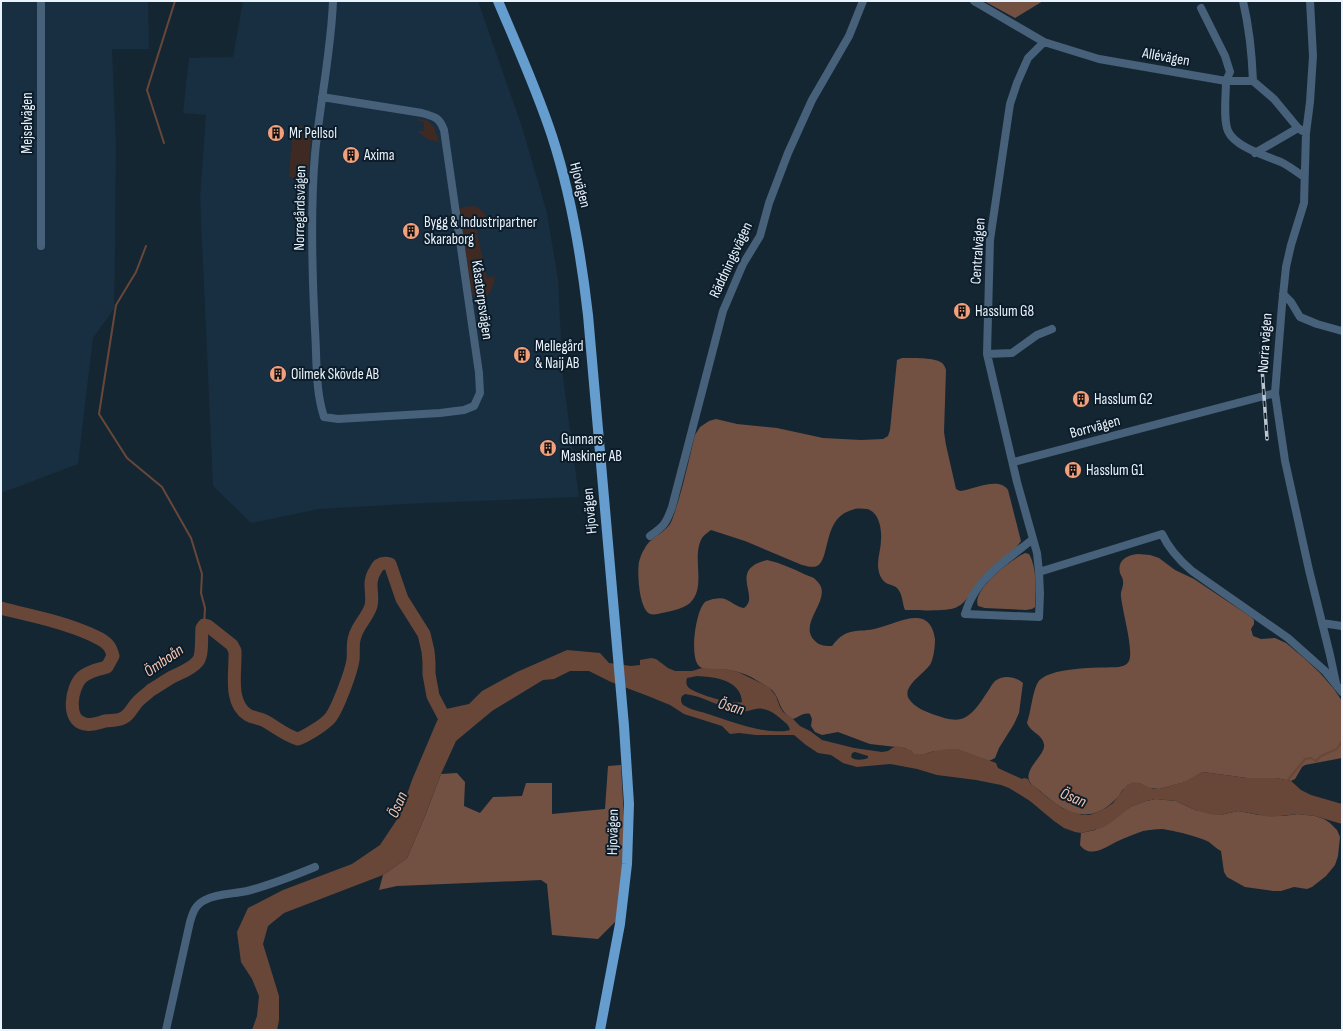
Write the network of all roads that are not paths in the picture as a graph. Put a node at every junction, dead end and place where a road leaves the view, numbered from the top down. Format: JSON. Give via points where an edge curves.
{"nodes":[{"id":1,"x":41,"y":1,"type":"edge"},
{"id":2,"x":333,"y":1,"type":"edge"},
{"id":3,"x":498,"y":1,"type":"edge"},
{"id":4,"x":863,"y":1,"type":"edge"},
{"id":5,"x":974,"y":1,"type":"edge"},
{"id":6,"x":1243,"y":1,"type":"edge"},
{"id":7,"x":1310,"y":1,"type":"edge"},
{"id":8,"x":1201,"y":8,"type":"dead end"},
{"id":9,"x":1044,"y":42,"type":"junction"},
{"id":10,"x":1226,"y":81,"type":"junction"},
{"id":11,"x":1253,"y":81,"type":"junction"},
{"id":12,"x":322,"y":97,"type":"junction"},
{"id":13,"x":1298,"y":128,"type":"junction"},
{"id":14,"x":1306,"y":133,"type":"junction"},
{"id":15,"x":1255,"y":153,"type":"junction"},
{"id":16,"x":1304,"y":177,"type":"junction"},
{"id":17,"x":41,"y":246,"type":"dead end"},
{"id":18,"x":1283,"y":294,"type":"junction"},
{"id":19,"x":1052,"y":329,"type":"dead end"},
{"id":20,"x":1342,"y":331,"type":"edge"},
{"id":21,"x":988,"y":354,"type":"junction"},
{"id":22,"x":1275,"y":393,"type":"junction"},
{"id":23,"x":324,"y":417,"type":"joint"},
{"id":24,"x":1014,"y":462,"type":"junction"},
{"id":25,"x":650,"y":536,"type":"dead end"},
{"id":26,"x":1033,"y":539,"type":"junction"},
{"id":27,"x":1039,"y":572,"type":"junction"},
{"id":28,"x":1322,"y":623,"type":"junction"},
{"id":29,"x":1342,"y":626,"type":"edge"},
{"id":30,"x":1336,"y":683,"type":"junction"},
{"id":31,"x":1342,"y":692,"type":"edge"},
{"id":32,"x":315,"y":868,"type":"dead end"},
{"id":33,"x":166,"y":1030,"type":"edge"},
{"id":34,"x":600,"y":1030,"type":"edge"}],
"edges":[{"from":1,"to":17,"type":"street","name":"Mejselvägen"},
{"from":2,"to":12,"type":"street","name":"Norregårdsvägen"},
{"from":3,"to":34,"type":"main road","name":"Hjovägen","via":[[552,137],[581,257],[588,315],[629,804],[627,864],[620,924]]},
{"from":4,"to":25,"type":"street","name":"Räddningsvägen","via":[[849,36],[812,100],[788,152],[760,236],[743,264],[723,311],[668,520]]},
{"from":5,"to":9,"type":"street","name":"Allévägen"},
{"from":6,"to":11,"type":"street"},
{"from":7,"to":14,"type":"street","name":"Norra vägen","via":[[1313,56]]},
{"from":8,"to":10,"type":"street","via":[[1225,56],[1230,72]]},
{"from":9,"to":10,"type":"street","name":"Allévägen","via":[[1099,59]]},
{"from":9,"to":21,"type":"street","name":"Centralvägen","via":[[1028,58],[1010,104],[990,240]]},
{"from":10,"to":11,"type":"street","name":"Allévägen"},
{"from":10,"to":15,"type":"street","via":[[1228,132]]},
{"from":11,"to":13,"type":"street","via":[[1274,99]]},
{"from":12,"to":23,"type":"street","name":"Norregårdsvägen","via":[[314,175],[313,268],[319,401]]},
{"from":12,"to":23,"type":"street","name":"Kåsatorpsvägen","via":[[422,113],[437,118],[441,124],[446,141],[480,393],[474,406],[464,410],[338,419]]},
{"from":13,"to":14,"type":"street"},
{"from":13,"to":15,"type":"street"},
{"from":14,"to":16,"type":"street","name":"Norra vägen"},
{"from":15,"to":16,"type":"street","via":[[1282,162]]},
{"from":16,"to":18,"type":"street","name":"Norra vägen","via":[[1304,203],[1291,245]]},
{"from":18,"to":20,"type":"street","via":[[1300,316],[1316,324]]},
{"from":18,"to":22,"type":"street","name":"Norra vägen"},
{"from":19,"to":21,"type":"street","via":[[1037,335],[1012,353]]},
{"from":21,"to":24,"type":"street","name":"Centralvägen"},
{"from":22,"to":24,"type":"street","name":"Borrvägen"},
{"from":22,"to":28,"type":"street","name":"Norra vägen","via":[[1285,461]]},
{"from":24,"to":26,"type":"street","name":"Centralvägen"},
{"from":26,"to":27,"type":"street","name":"Centralvägen"},
{"from":26,"to":27,"type":"street","name":"Centralvägen","via":[[996,568],[984,581],[971,599],[965,614],[1039,617]]},
{"from":27,"to":30,"type":"street","via":[[1162,534],[1167,544],[1192,571],[1288,638]]},
{"from":28,"to":29,"type":"street"},
{"from":28,"to":30,"type":"street","name":"Norra vägen"},
{"from":30,"to":31,"type":"street"},
{"from":32,"to":33,"type":"street","via":[[264,886],[210,898],[198,905],[190,922]]}]}
